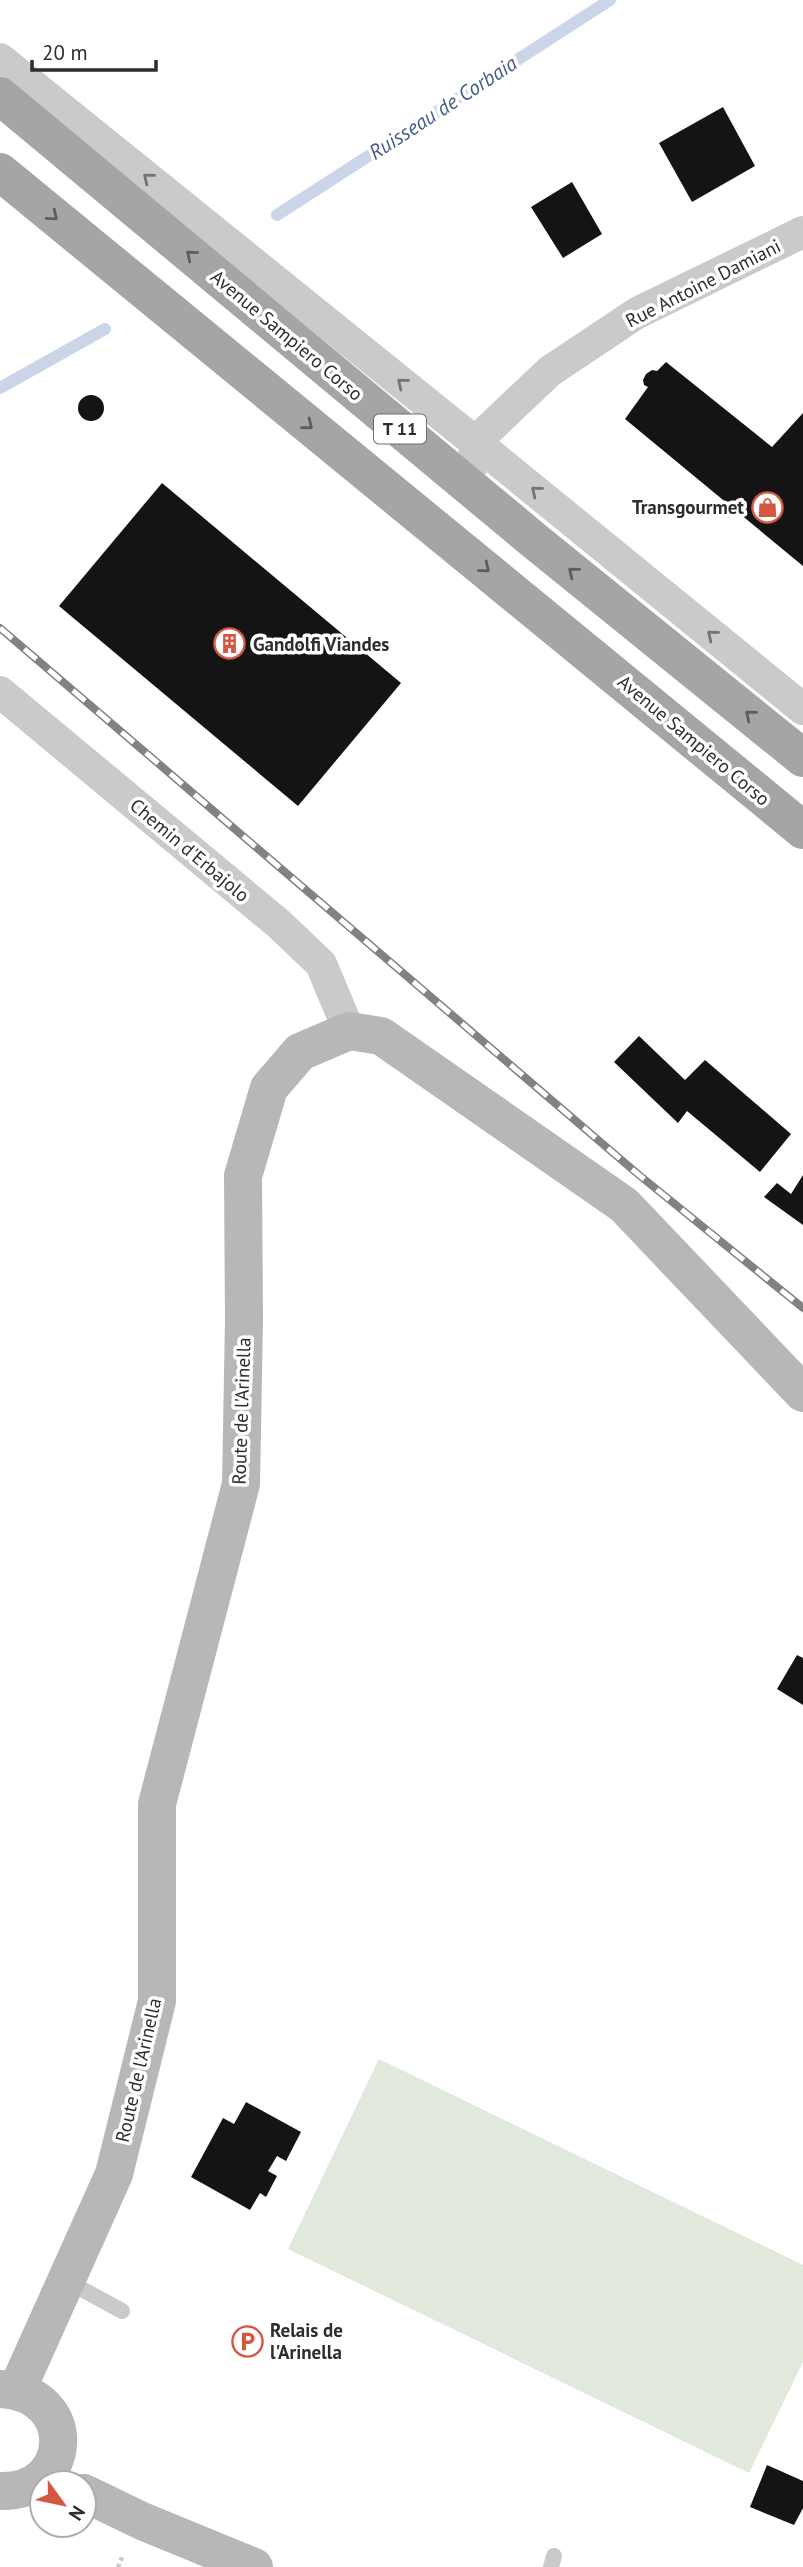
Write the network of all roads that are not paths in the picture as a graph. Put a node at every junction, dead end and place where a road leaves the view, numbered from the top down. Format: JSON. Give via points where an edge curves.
{"nodes":[{"id":1,"x":0,"y":59,"type":"edge"},
{"id":2,"x":0,"y":96,"type":"edge"},
{"id":3,"x":0,"y":172,"type":"edge"},
{"id":4,"x":803,"y":232,"type":"edge"},
{"id":5,"x":475,"y":442,"type":"junction"},
{"id":6,"x":473,"y":489,"type":"junction"},
{"id":7,"x":0,"y":692,"type":"edge"},
{"id":8,"x":803,"y":709,"type":"edge"},
{"id":9,"x":803,"y":758,"type":"edge"},
{"id":10,"x":803,"y":830,"type":"edge"},
{"id":11,"x":349,"y":1031,"type":"junction"},
{"id":12,"x":803,"y":1393,"type":"edge"},
{"id":13,"x":67,"y":2281,"type":"junction"},
{"id":14,"x":122,"y":2311,"type":"dead end"},
{"id":15,"x":9,"y":2389,"type":"edge"},
{"id":16,"x":55,"y":2469,"type":"edge"},
{"id":17,"x":28,"y":2487,"type":"edge"},
{"id":18,"x":0,"y":2491,"type":"edge"},
{"id":19,"x":98,"y":2500,"type":"edge"},
{"id":20,"x":254,"y":2567,"type":"edge"}],
"edges":[{"from":5,"to":1,"type":"street","one_way":true},
{"from":6,"to":2,"type":"main road","name":"Avenue Sampiero Corso","number":"T 11","one_way":true},
{"from":3,"to":10,"type":"main road","name":"Avenue Sampiero Corso","number":"T 11","one_way":true},
{"from":4,"to":5,"type":"street","name":"Rue Antoine Damiani","via":[[637,313],[550,371]]},
{"from":5,"to":6,"type":"street"},
{"from":8,"to":5,"type":"street","one_way":true},
{"from":9,"to":6,"type":"main road","name":"Avenue Sampiero Corso","number":"T 11","one_way":true},
{"from":7,"to":11,"type":"street","name":"Chemin d'Erbajolo","via":[[321,964]]},
{"from":11,"to":12,"type":"street","via":[[381,1036],[399,1047],[624,1205]]},
{"from":11,"to":13,"type":"street","name":"Route de l'Arinella","via":[[300,1052],[269,1088],[243,1176],[241,1484],[157,1804],[157,2001],[114,2174]]},
{"from":13,"to":14,"type":"lane"},
{"from":13,"to":15,"type":"street","name":"Route de l'Arinella"},
{"from":15,"to":16,"type":"street","name":"Route de l'Arinella","via":[[34,2396],[47,2408],[56,2424]]},
{"from":17,"to":18,"type":"street","name":"Route de l'Arinella"},
{"from":19,"to":20,"type":"street"}]}
